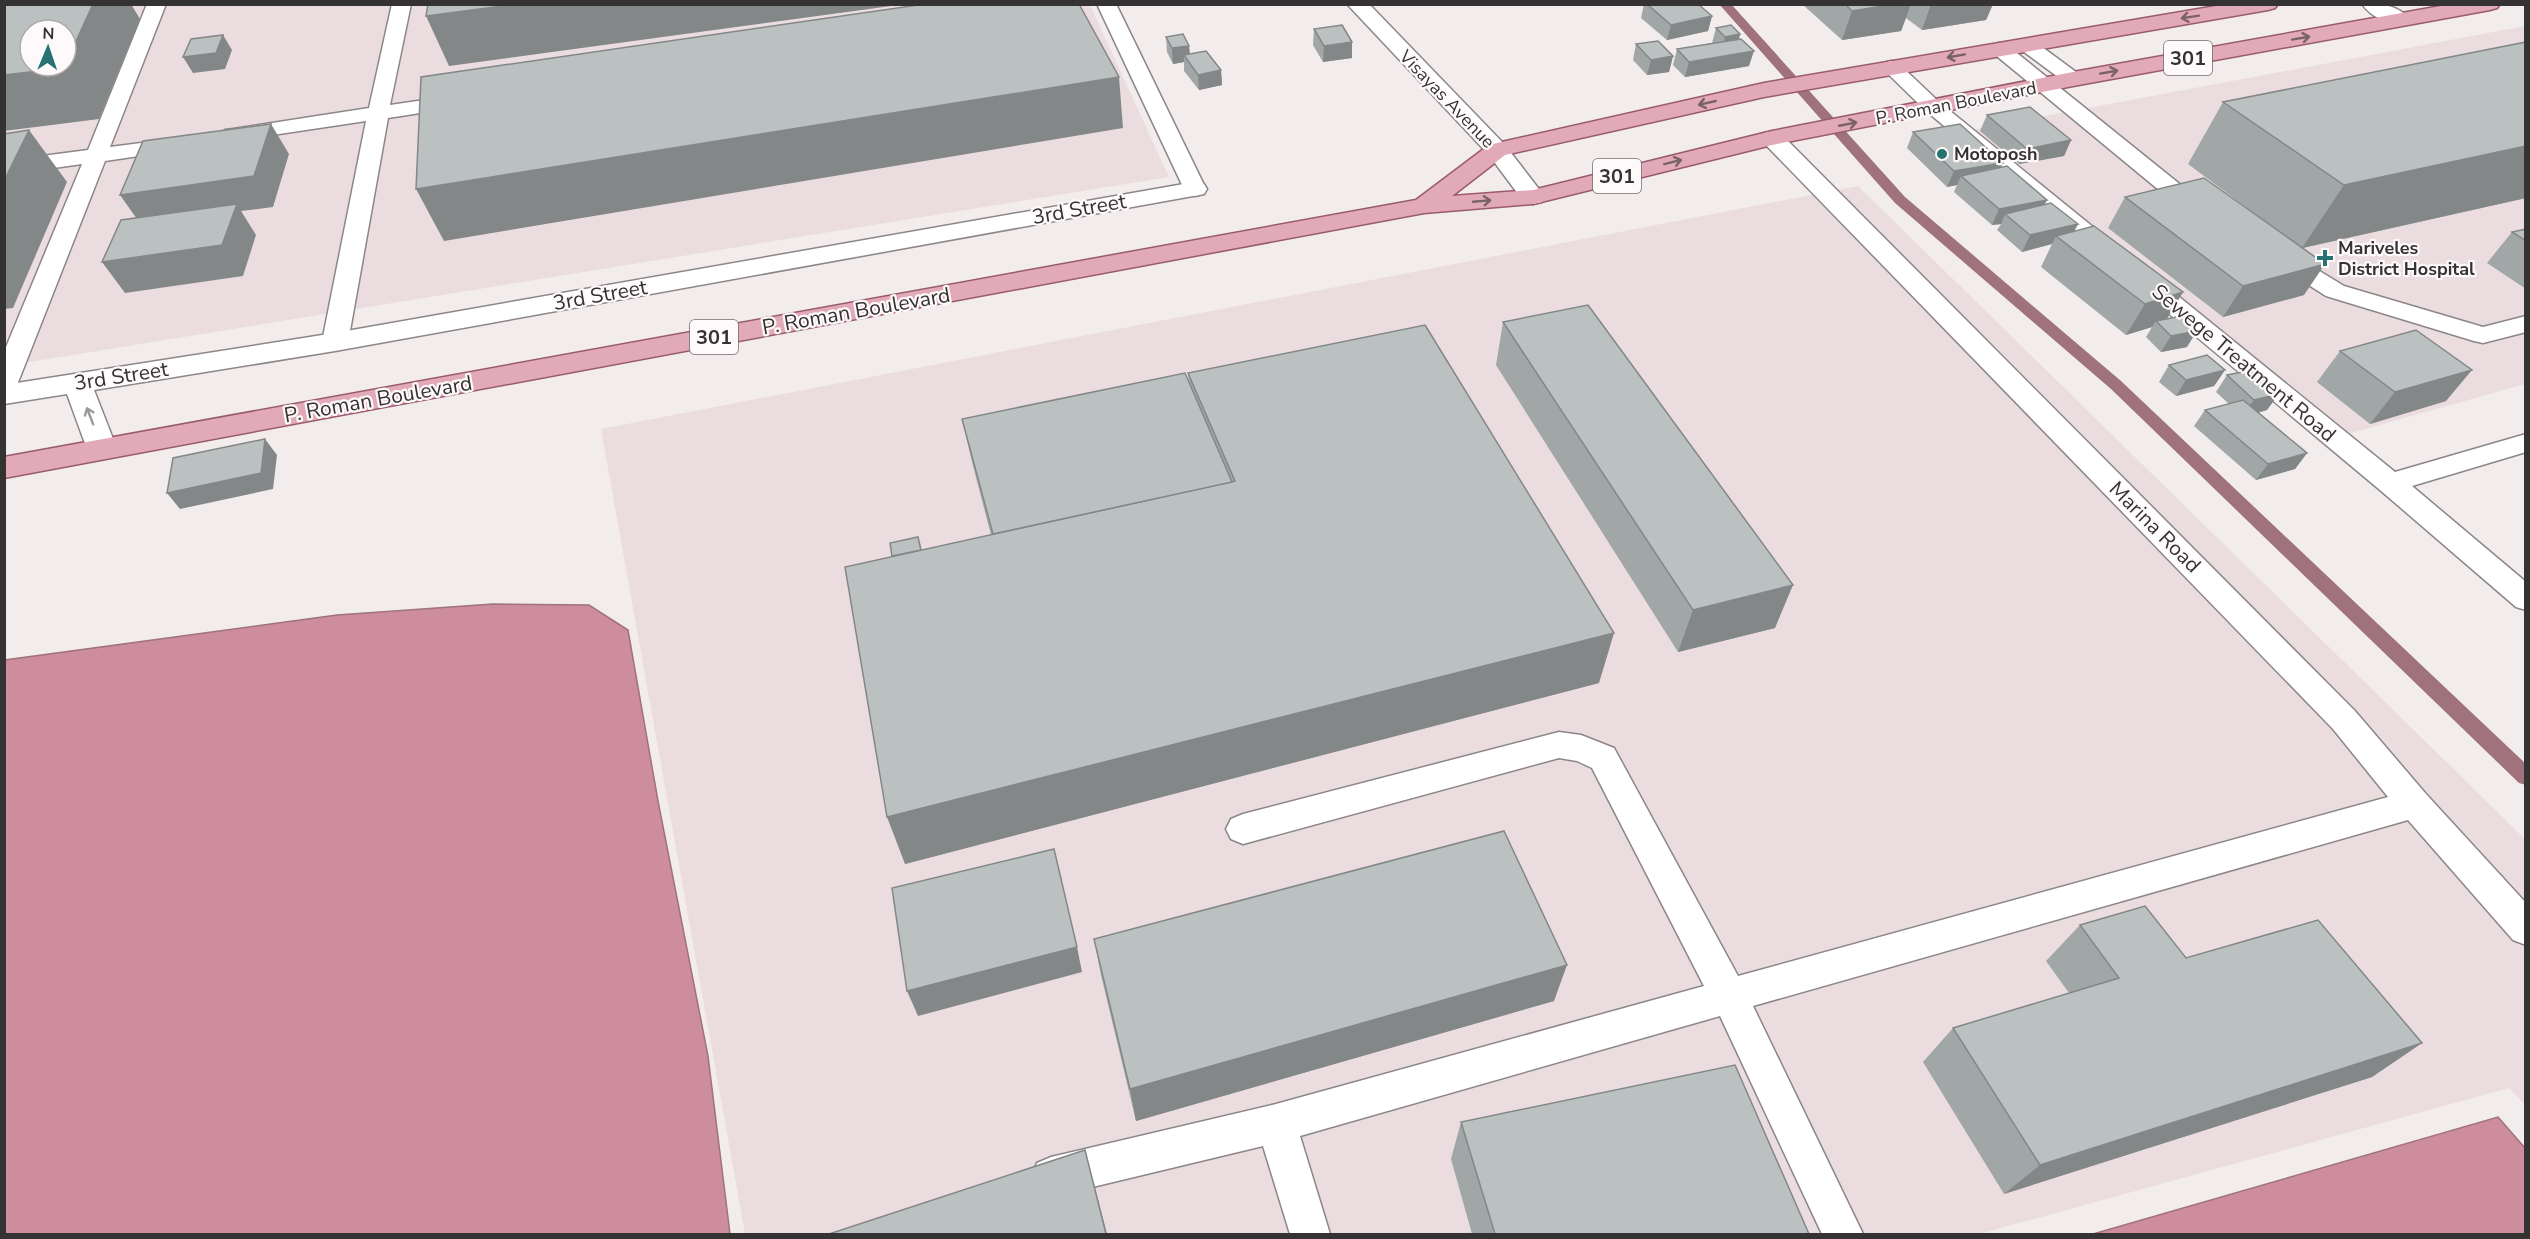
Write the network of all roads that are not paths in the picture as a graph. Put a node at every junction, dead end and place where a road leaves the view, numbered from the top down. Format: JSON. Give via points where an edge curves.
{"nodes":[{"id":1,"x":158,"y":4,"type":"edge"},
{"id":2,"x":402,"y":4,"type":"edge"},
{"id":3,"x":1106,"y":4,"type":"edge"},
{"id":4,"x":1357,"y":4,"type":"edge"},
{"id":5,"x":2268,"y":4,"type":"edge"},
{"id":6,"x":2372,"y":4,"type":"edge"},
{"id":7,"x":2482,"y":5,"type":"edge"},
{"id":8,"x":2399,"y":20,"type":"junction"},
{"id":9,"x":2027,"y":45,"type":"junction"},
{"id":10,"x":2000,"y":49,"type":"junction"},
{"id":11,"x":1891,"y":67,"type":"junction"},
{"id":12,"x":2073,"y":79,"type":"junction"},
{"id":13,"x":2042,"y":86,"type":"junction"},
{"id":14,"x":473,"y":98,"type":"edge"},
{"id":15,"x":1932,"y":106,"type":"junction"},
{"id":16,"x":378,"y":113,"type":"junction"},
{"id":17,"x":1772,"y":138,"type":"junction"},
{"id":18,"x":1497,"y":150,"type":"junction"},
{"id":19,"x":97,"y":156,"type":"junction"},
{"id":20,"x":4,"y":168,"type":"edge"},
{"id":21,"x":1195,"y":189,"type":"joint"},
{"id":22,"x":1533,"y":197,"type":"junction"},
{"id":23,"x":1424,"y":206,"type":"junction"},
{"id":24,"x":2218,"y":219,"type":"edge"},
{"id":25,"x":2267,"y":249,"type":"edge"},
{"id":26,"x":2526,"y":324,"type":"edge"},
{"id":27,"x":335,"y":342,"type":"junction"},
{"id":28,"x":77,"y":383,"type":"junction"},
{"id":29,"x":4,"y":385,"type":"edge"},
{"id":30,"x":4,"y":395,"type":"edge"},
{"id":31,"x":2526,"y":443,"type":"edge"},
{"id":32,"x":102,"y":448,"type":"junction"},
{"id":33,"x":4,"y":468,"type":"edge"},
{"id":34,"x":2390,"y":483,"type":"junction"},
{"id":35,"x":2526,"y":598,"type":"edge"},
{"id":36,"x":2414,"y":804,"type":"junction"},
{"id":37,"x":1243,"y":829,"type":"dead end"},
{"id":38,"x":2526,"y":929,"type":"edge"},
{"id":39,"x":1729,"y":996,"type":"junction"},
{"id":40,"x":1276,"y":1124,"type":"junction"},
{"id":41,"x":1022,"y":1185,"type":"edge"},
{"id":42,"x":1310,"y":1234,"type":"edge"},
{"id":43,"x":1843,"y":1234,"type":"edge"}],
"edges":[{"from":1,"to":19,"type":"lane"},
{"from":2,"to":16,"type":"lane"},
{"from":3,"to":21,"type":"lane"},
{"from":4,"to":18,"type":"street","name":"Visayas Avenue"},
{"from":5,"to":9,"type":"main road","name":"P. Roman Boulevard","number":"301","one_way":true},
{"from":6,"to":8,"type":"street"},
{"from":7,"to":8,"type":"main road","name":"P. Roman Boulevard","number":"301"},
{"from":12,"to":8,"type":"main road","name":"P. Roman Boulevard","number":"301","one_way":true},
{"from":9,"to":10,"type":"main road","name":"P. Roman Boulevard","number":"301"},
{"from":9,"to":12,"type":"lane"},
{"from":10,"to":11,"type":"main road","name":"P. Roman Boulevard","number":"301","one_way":true},
{"from":10,"to":13,"type":"lane"},
{"from":11,"to":15,"type":"lane","name":"Sewege Treatment Road"},
{"from":11,"to":18,"type":"main road","name":"P. Roman Boulevard","number":"301","one_way":true,"via":[[1764,90]]},
{"from":12,"to":13,"type":"main road","name":"P. Roman Boulevard","number":"301"},
{"from":13,"to":15,"type":"main road","name":"P. Roman Boulevard","number":"301"},
{"from":13,"to":24,"type":"lane","via":[[2179,195]]},
{"from":14,"to":16,"type":"lane"},
{"from":17,"to":15,"type":"main road","name":"P. Roman Boulevard","number":"301","one_way":true},
{"from":15,"to":34,"type":"lane","name":"Sewege Treatment Road"},
{"from":16,"to":19,"type":"lane"},
{"from":16,"to":27,"type":"lane"},
{"from":22,"to":17,"type":"main road","name":"P. Roman Boulevard","number":"301","one_way":true},
{"from":17,"to":36,"type":"lane","name":"Marina Road","via":[[2344,720]]},
{"from":18,"to":22,"type":"street","name":"Visayas Avenue"},
{"from":18,"to":23,"type":"main road","name":"P. Roman Boulevard","number":"301"},
{"from":19,"to":20,"type":"lane"},
{"from":19,"to":29,"type":"lane"},
{"from":21,"to":27,"type":"street","name":"3rd Street"},
{"from":23,"to":22,"type":"main road","name":"P. Roman Boulevard","number":"301","one_way":true},
{"from":23,"to":32,"type":"main road","name":"P. Roman Boulevard","number":"301"},
{"from":25,"to":26,"type":"lane","via":[[2335,291],[2483,335]]},
{"from":27,"to":28,"type":"street","name":"3rd Street"},
{"from":28,"to":30,"type":"street","name":"3rd Street"},
{"from":32,"to":28,"type":"street","one_way":true},
{"from":31,"to":34,"type":"lane"},
{"from":32,"to":33,"type":"main road","name":"P. Roman Boulevard","number":"301"},
{"from":34,"to":35,"type":"lane","name":"Sewege Treatment Road"},
{"from":36,"to":38,"type":"lane","name":"Marina Road"},
{"from":36,"to":39,"type":"lane"},
{"from":37,"to":39,"type":"lane","via":[[1559,745],[1581,748],[1603,758]]},
{"from":39,"to":40,"type":"lane"},
{"from":39,"to":43,"type":"lane"},
{"from":40,"to":41,"type":"lane"},
{"from":40,"to":42,"type":"lane"}]}
